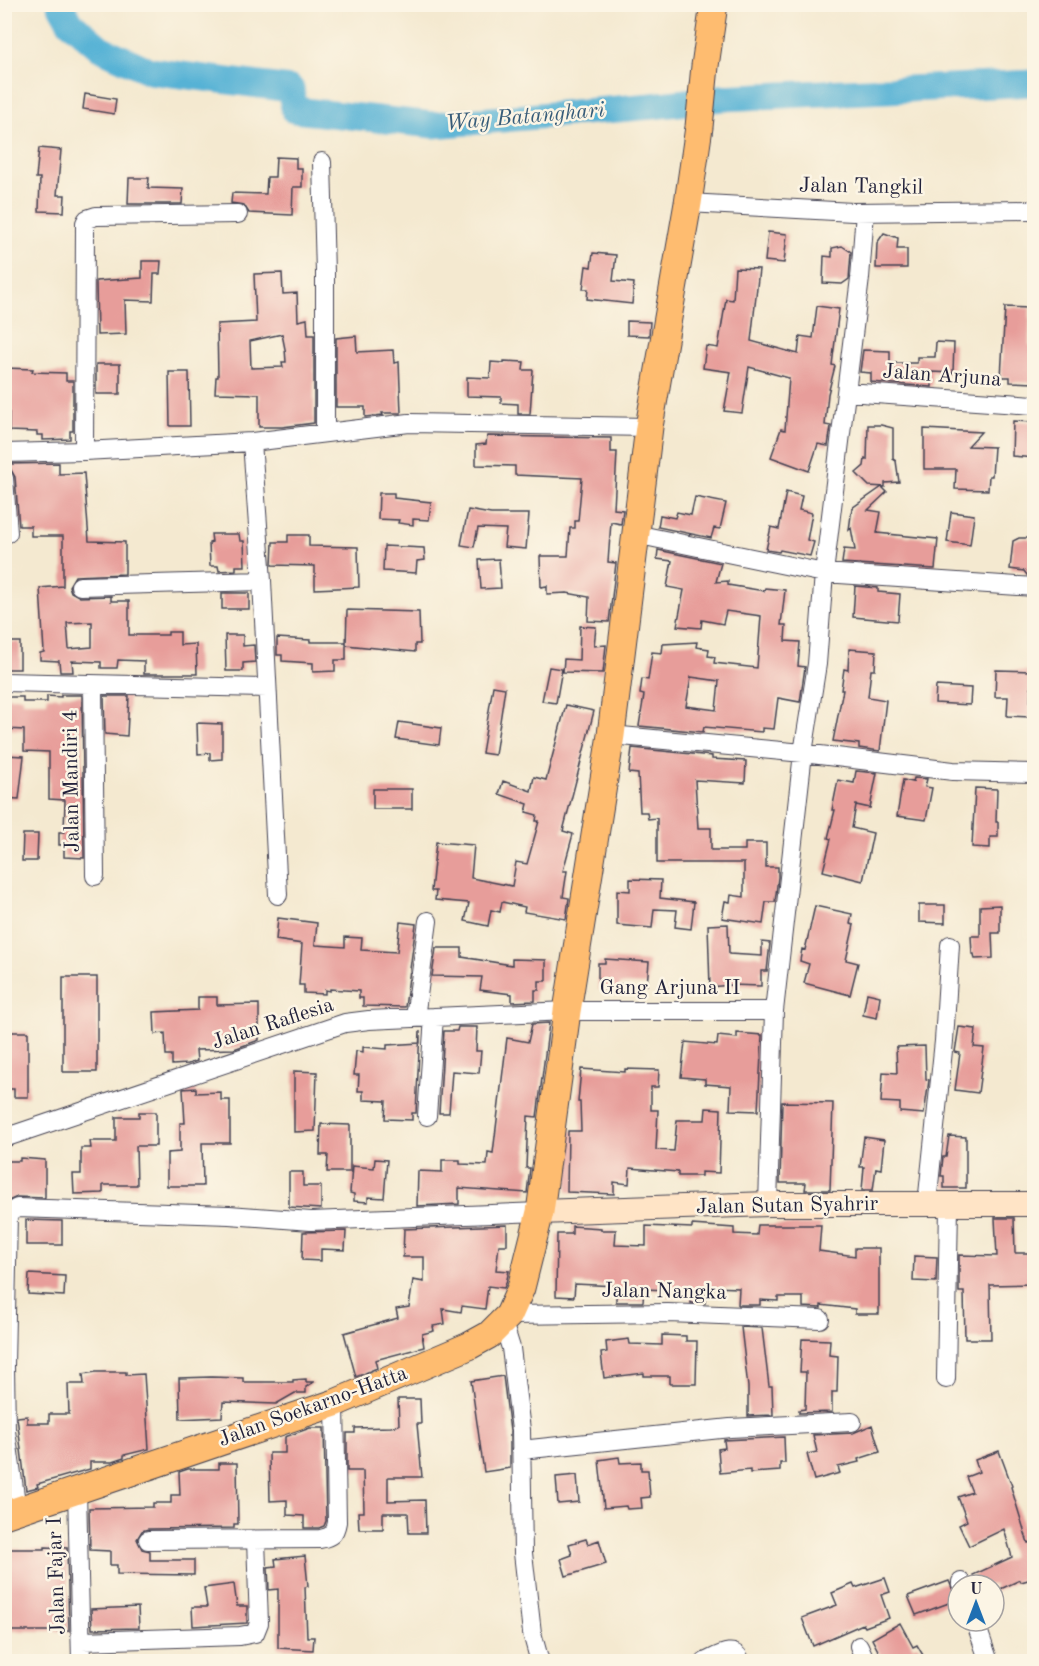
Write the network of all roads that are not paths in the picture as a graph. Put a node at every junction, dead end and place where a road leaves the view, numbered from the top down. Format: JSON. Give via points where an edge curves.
{"nodes":[{"id":1,"x":714,"y":4,"type":"edge"},
{"id":2,"x":322,"y":162,"type":"dead end"},
{"id":3,"x":688,"y":203,"type":"junction"},
{"id":4,"x":1035,"y":210,"type":"edge"},
{"id":5,"x":865,"y":212,"type":"junction"},
{"id":6,"x":238,"y":214,"type":"dead end"},
{"id":7,"x":847,"y":392,"type":"junction"},
{"id":8,"x":1035,"y":405,"type":"edge"},
{"id":9,"x":649,"y":427,"type":"junction"},
{"id":10,"x":325,"y":433,"type":"junction"},
{"id":11,"x":252,"y":441,"type":"junction"},
{"id":12,"x":84,"y":451,"type":"junction"},
{"id":13,"x":4,"y":453,"type":"edge"},
{"id":14,"x":4,"y":478,"type":"edge"},
{"id":15,"x":8,"y":533,"type":"dead end"},
{"id":16,"x":635,"y":534,"type":"junction"},
{"id":17,"x":824,"y":573,"type":"junction"},
{"id":18,"x":262,"y":581,"type":"junction"},
{"id":19,"x":80,"y":586,"type":"dead end"},
{"id":20,"x":1035,"y":587,"type":"edge"},
{"id":21,"x":4,"y":682,"type":"edge"},
{"id":22,"x":93,"y":685,"type":"junction"},
{"id":23,"x":267,"y":688,"type":"junction"},
{"id":24,"x":610,"y":735,"type":"junction"},
{"id":25,"x":803,"y":753,"type":"junction"},
{"id":26,"x":1035,"y":773,"type":"edge"},
{"id":27,"x":95,"y":876,"type":"dead end"},
{"id":28,"x":278,"y":895,"type":"dead end"},
{"id":29,"x":428,"y":921,"type":"dead end"},
{"id":30,"x":950,"y":945,"type":"dead end"},
{"id":31,"x":567,"y":1011,"type":"junction"},
{"id":32,"x":774,"y":1011,"type":"junction"},
{"id":33,"x":434,"y":1017,"type":"junction"},
{"id":34,"x":415,"y":1018,"type":"junction"},
{"id":35,"x":427,"y":1116,"type":"dead end"},
{"id":36,"x":4,"y":1138,"type":"edge"},
{"id":37,"x":768,"y":1204,"type":"junction"},
{"id":38,"x":938,"y":1204,"type":"junction"},
{"id":39,"x":1035,"y":1204,"type":"edge"},
{"id":40,"x":540,"y":1212,"type":"junction"},
{"id":41,"x":504,"y":1319,"type":"junction"},
{"id":42,"x":820,"y":1319,"type":"dead end"},
{"id":43,"x":5,"y":1366,"type":"edge"},
{"id":44,"x":946,"y":1379,"type":"dead end"},
{"id":45,"x":334,"y":1403,"type":"junction"},
{"id":46,"x":852,"y":1422,"type":"dead end"},
{"id":47,"x":522,"y":1450,"type":"junction"},
{"id":48,"x":77,"y":1489,"type":"junction"},
{"id":49,"x":11,"y":1513,"type":"edge"},
{"id":50,"x":148,"y":1540,"type":"dead end"},
{"id":51,"x":256,"y":1540,"type":"junction"},
{"id":52,"x":979,"y":1633,"type":"edge"},
{"id":53,"x":82,"y":1641,"type":"junction"},
{"id":54,"x":81,"y":1662,"type":"edge"},
{"id":55,"x":540,"y":1662,"type":"edge"},
{"id":56,"x":705,"y":1662,"type":"edge"},
{"id":57,"x":741,"y":1662,"type":"edge"},
{"id":58,"x":989,"y":1662,"type":"edge"}],
"edges":[{"from":1,"to":3,"type":"main road","name":"Jalan Soekarno-Hatta"},
{"from":2,"to":10,"type":"street"},
{"from":3,"to":5,"type":"street","name":"Jalan Tangkil"},
{"from":3,"to":9,"type":"main road","name":"Jalan Soekarno-Hatta"},
{"from":4,"to":5,"type":"street","name":"Jalan Tangkil"},
{"from":5,"to":7,"type":"street"},
{"from":6,"to":12,"type":"street","via":[[87,219]]},
{"from":7,"to":8,"type":"street","name":"Jalan Arjuna"},
{"from":7,"to":17,"type":"street"},
{"from":9,"to":10,"type":"street","via":[[409,423]]},
{"from":9,"to":16,"type":"main road","name":"Jalan Soekarno-Hatta"},
{"from":10,"to":11,"type":"street"},
{"from":11,"to":12,"type":"street"},
{"from":11,"to":18,"type":"street"},
{"from":12,"to":13,"type":"street"},
{"from":14,"to":15,"type":"street"},
{"from":16,"to":17,"type":"street"},
{"from":16,"to":24,"type":"main road","name":"Jalan Soekarno-Hatta"},
{"from":17,"to":20,"type":"street"},
{"from":17,"to":25,"type":"street","via":[[817,664]]},
{"from":18,"to":19,"type":"street"},
{"from":18,"to":23,"type":"street"},
{"from":21,"to":22,"type":"street"},
{"from":22,"to":23,"type":"street"},
{"from":22,"to":27,"type":"street","name":"Jalan Mandiri 4"},
{"from":23,"to":28,"type":"street"},
{"from":24,"to":25,"type":"street"},
{"from":24,"to":31,"type":"main road","name":"Jalan Soekarno-Hatta"},
{"from":25,"to":26,"type":"street","via":[[953,771]]},
{"from":25,"to":32,"type":"street"},
{"from":29,"to":34,"type":"street"},
{"from":30,"to":38,"type":"street"},
{"from":31,"to":32,"type":"street","name":"Gang Arjuna II"},
{"from":31,"to":33,"type":"street","name":"Jalan Raflesia"},
{"from":31,"to":40,"type":"main road","name":"Jalan Soekarno-Hatta"},
{"from":32,"to":37,"type":"street"},
{"from":33,"to":34,"type":"street","name":"Jalan Raflesia"},
{"from":33,"to":35,"type":"street"},
{"from":34,"to":36,"type":"street","name":"Jalan Raflesia","via":[[345,1023]]},
{"from":37,"to":38,"type":"street","name":"Jalan Sutan Syahrir"},
{"from":37,"to":40,"type":"street","name":"Jalan Sutan Syahrir"},
{"from":38,"to":39,"type":"street","name":"Jalan Sutan Syahrir"},
{"from":38,"to":44,"type":"street"},
{"from":40,"to":41,"type":"main road","name":"Jalan Soekarno-Hatta","via":[[522,1288]]},
{"from":40,"to":43,"type":"street","via":[[311,1221],[17,1208],[8,1214]]},
{"from":41,"to":42,"type":"street","name":"Jalan Nangka","via":[[668,1313]]},
{"from":41,"to":45,"type":"main road","name":"Jalan Soekarno-Hatta","via":[[489,1335],[469,1346]]},
{"from":41,"to":47,"type":"street"},
{"from":43,"to":49,"type":"street"},
{"from":45,"to":48,"type":"main road","name":"Jalan Soekarno-Hatta"},
{"from":45,"to":51,"type":"street","via":[[335,1532],[320,1539]]},
{"from":46,"to":47,"type":"street","via":[[730,1428]]},
{"from":47,"to":55,"type":"street","via":[[522,1553],[532,1633]]},
{"from":48,"to":49,"type":"main road","name":"Jalan Soekarno-Hatta"},
{"from":48,"to":53,"type":"street","name":"Jalan Fajar I"},
{"from":50,"to":51,"type":"street"},
{"from":51,"to":53,"type":"street","via":[[259,1623],[255,1633]]},
{"from":52,"to":58,"type":"street"},
{"from":53,"to":54,"type":"street","name":"Jalan Fajar I"},
{"from":56,"to":57,"type":"street","via":[[734,1652]]}]}
